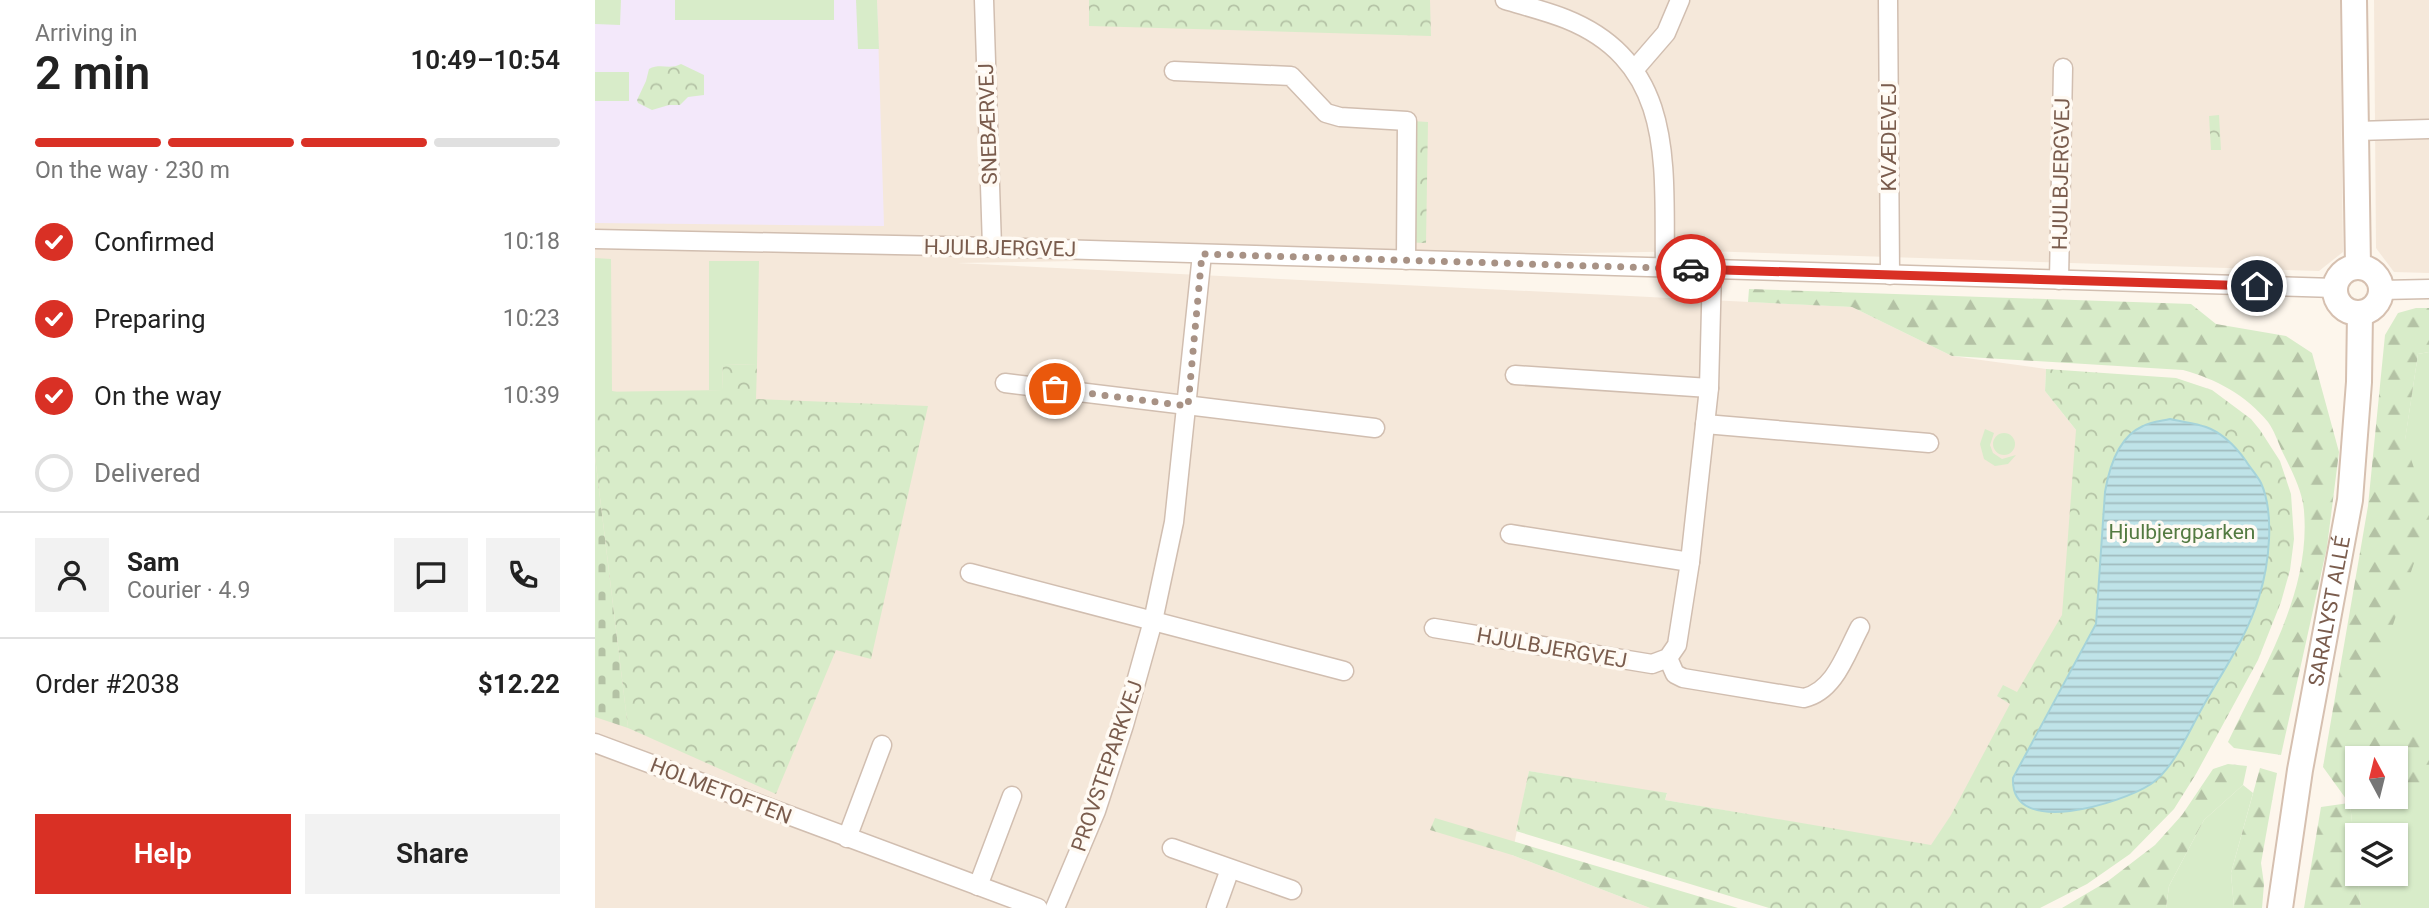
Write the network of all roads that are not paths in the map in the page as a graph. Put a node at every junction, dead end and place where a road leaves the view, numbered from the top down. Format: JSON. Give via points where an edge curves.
{"nodes":[{"id":1,"x":984,"y":0,"type":"edge"},
{"id":2,"x":1505,"y":0,"type":"edge"},
{"id":3,"x":1680,"y":0,"type":"edge"},
{"id":4,"x":1888,"y":0,"type":"edge"},
{"id":5,"x":2354,"y":0,"type":"edge"},
{"id":6,"x":2063,"y":68,"type":"dead end"},
{"id":7,"x":1634,"y":70,"type":"junction"},
{"id":8,"x":1174,"y":71,"type":"dead end"},
{"id":9,"x":2429,"y":129,"type":"edge"},
{"id":10,"x":2356,"y":131,"type":"junction"},
{"id":11,"x":595,"y":239,"type":"edge"},
{"id":12,"x":992,"y":247,"type":"junction"},
{"id":13,"x":1202,"y":254,"type":"junction"},
{"id":14,"x":1406,"y":260,"type":"junction"},
{"id":15,"x":2358,"y":267,"type":"junction"},
{"id":16,"x":1665,"y":268,"type":"junction"},
{"id":17,"x":1712,"y":269,"type":"junction"},
{"id":18,"x":1890,"y":275,"type":"junction"},
{"id":19,"x":2059,"y":280,"type":"junction"},
{"id":20,"x":2335,"y":288,"type":"junction"},
{"id":21,"x":2429,"y":289,"type":"edge"},
{"id":22,"x":2381,"y":290,"type":"junction"},
{"id":23,"x":2360,"y":313,"type":"junction"},
{"id":24,"x":1515,"y":375,"type":"dead end"},
{"id":25,"x":1005,"y":383,"type":"dead end"},
{"id":26,"x":1709,"y":388,"type":"junction"},
{"id":27,"x":1188,"y":406,"type":"junction"},
{"id":28,"x":1705,"y":424,"type":"junction"},
{"id":29,"x":1375,"y":428,"type":"dead end"},
{"id":30,"x":1929,"y":443,"type":"dead end"},
{"id":31,"x":1510,"y":534,"type":"dead end"},
{"id":32,"x":1690,"y":562,"type":"junction"},
{"id":33,"x":970,"y":573,"type":"dead end"},
{"id":34,"x":1153,"y":621,"type":"junction"},
{"id":35,"x":1860,"y":627,"type":"dead end"},
{"id":36,"x":1434,"y":628,"type":"dead end"},
{"id":37,"x":1668,"y":658,"type":"junction"},
{"id":38,"x":1345,"y":671,"type":"dead end"},
{"id":39,"x":595,"y":743,"type":"edge"},
{"id":40,"x":882,"y":745,"type":"dead end"},
{"id":41,"x":1011,"y":796,"type":"dead end"},
{"id":42,"x":848,"y":838,"type":"junction"},
{"id":43,"x":1172,"y":848,"type":"dead end"},
{"id":44,"x":1230,"y":869,"type":"junction"},
{"id":45,"x":978,"y":886,"type":"junction"},
{"id":46,"x":1292,"y":890,"type":"dead end"},
{"id":47,"x":1038,"y":908,"type":"edge"},
{"id":48,"x":1055,"y":908,"type":"edge"},
{"id":49,"x":1216,"y":908,"type":"edge"},
{"id":50,"x":2280,"y":908,"type":"edge"}],
"edges":[{"from":1,"to":12,"type":"street","name":"SNEBÆRVEJ"},
{"from":2,"to":7,"type":"street","via":[[1589,30]]},
{"from":3,"to":7,"type":"street","via":[[1666,33]]},
{"from":4,"to":18,"type":"street","name":"KVÆDEVEJ"},
{"from":5,"to":10,"type":"street"},
{"from":6,"to":19,"type":"street","name":"HJULBJERGVEJ"},
{"from":7,"to":16,"type":"street","via":[[1654,107],[1662,143]]},
{"from":8,"to":14,"type":"street","via":[[1291,76],[1326,113],[1407,121]]},
{"from":9,"to":10,"type":"street"},
{"from":10,"to":15,"type":"street"},
{"from":11,"to":12,"type":"street","name":"HJULBJERGVEJ"},
{"from":12,"to":13,"type":"street","name":"HJULBJERGVEJ"},
{"from":13,"to":14,"type":"street","name":"HJULBJERGVEJ"},
{"from":13,"to":27,"type":"street","name":"PROVSTEPARKVEJ"},
{"from":14,"to":16,"type":"street","name":"HJULBJERGVEJ"},
{"from":15,"to":20,"type":"street","via":[[2341,275]]},
{"from":15,"to":22,"type":"street","via":[[2372,271]]},
{"from":16,"to":17,"type":"street","name":"HJULBJERGVEJ"},
{"from":17,"to":18,"type":"street","name":"HJULBJERGVEJ"},
{"from":17,"to":26,"type":"street"},
{"from":18,"to":19,"type":"street","name":"HJULBJERGVEJ"},
{"from":19,"to":20,"type":"street","name":"HJULBJERGVEJ"},
{"from":20,"to":23,"type":"street","via":[[2342,306]]},
{"from":21,"to":22,"type":"street"},
{"from":22,"to":23,"type":"street","via":[[2372,308]]},
{"from":23,"to":50,"type":"street","name":"SARALYST ALLÉ","via":[[2350,500],[2300,770]]},
{"from":24,"to":26,"type":"street"},
{"from":25,"to":27,"type":"street"},
{"from":26,"to":28,"type":"street"},
{"from":27,"to":29,"type":"street"},
{"from":27,"to":34,"type":"street","name":"PROVSTEPARKVEJ","via":[[1174,522]]},
{"from":28,"to":30,"type":"street"},
{"from":28,"to":32,"type":"street"},
{"from":31,"to":32,"type":"street"},
{"from":32,"to":37,"type":"street","via":[[1677,645]]},
{"from":33,"to":34,"type":"street"},
{"from":34,"to":38,"type":"street"},
{"from":34,"to":48,"type":"street","name":"PROVSTEPARKVEJ","via":[[1096,811]]},
{"from":35,"to":37,"type":"street","via":[[1828,687],[1804,698],[1683,678],[1675,674]]},
{"from":36,"to":37,"type":"street","name":"HJULBJERGVEJ","via":[[1652,664]]},
{"from":39,"to":42,"type":"street","name":"HOLMETOFTEN"},
{"from":40,"to":42,"type":"street"},
{"from":41,"to":45,"type":"street"},
{"from":42,"to":45,"type":"street","name":"HOLMETOFTEN"},
{"from":43,"to":44,"type":"street"},
{"from":44,"to":46,"type":"street"},
{"from":44,"to":49,"type":"street"},
{"from":45,"to":47,"type":"street","name":"HOLMETOFTEN"}]}
